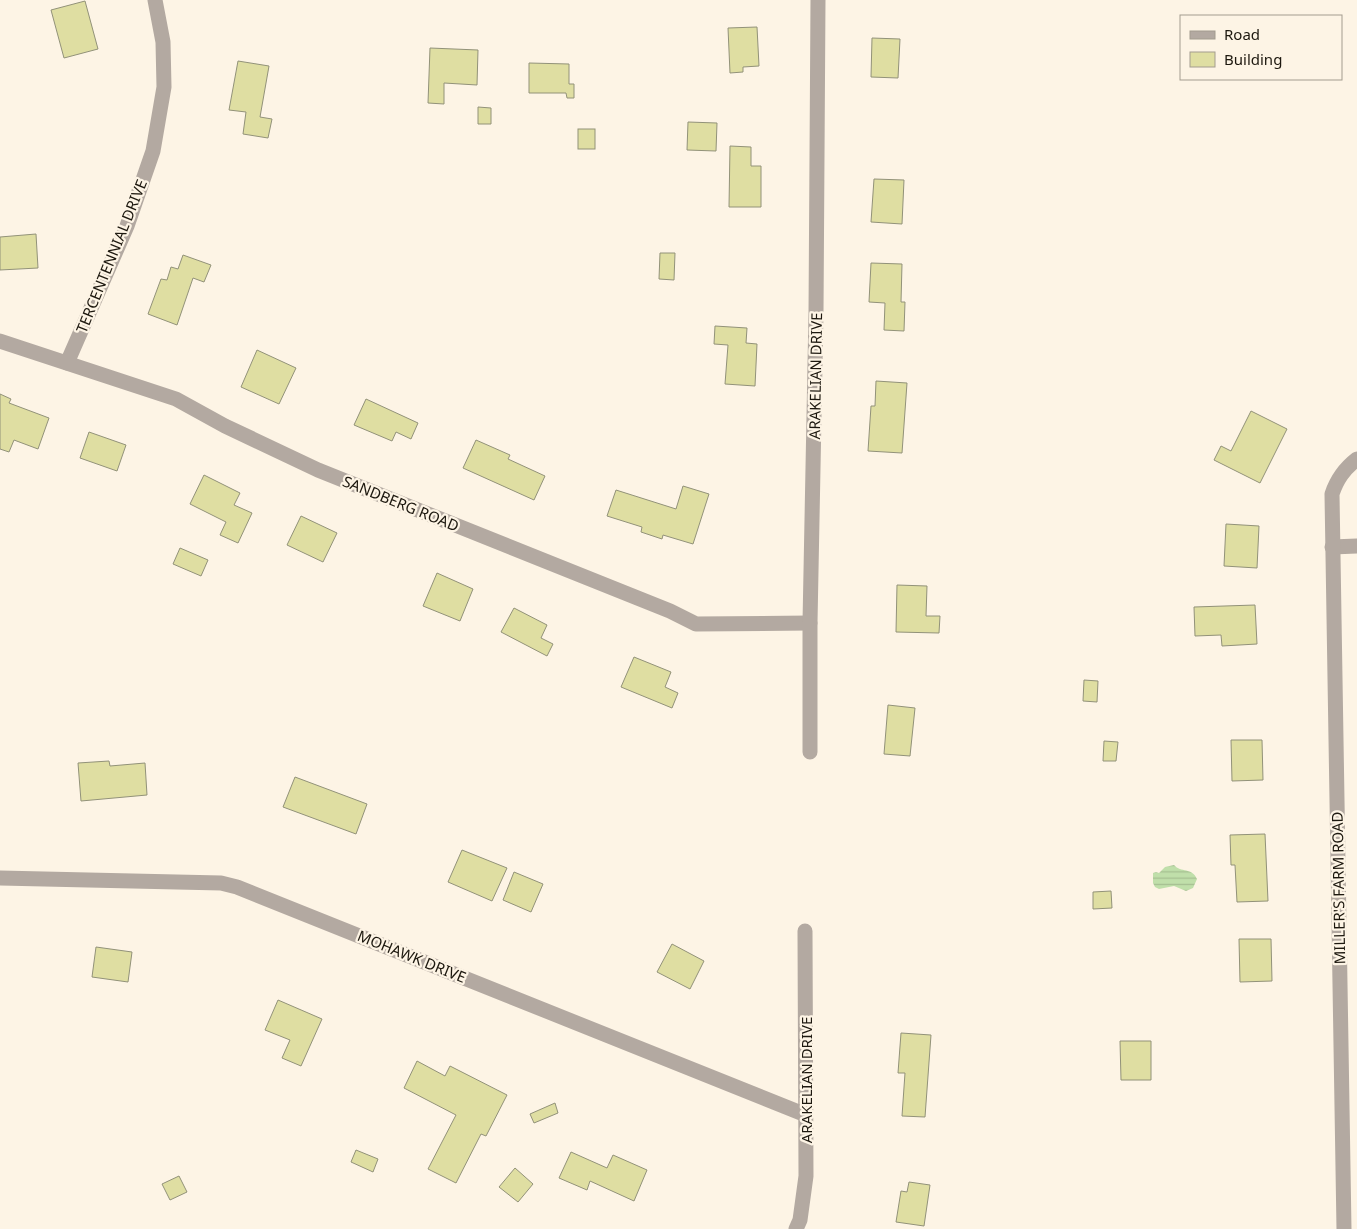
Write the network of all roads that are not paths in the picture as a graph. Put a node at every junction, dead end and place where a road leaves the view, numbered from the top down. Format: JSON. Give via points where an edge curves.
{"nodes":[{"id":1,"x":155,"y":0,"type":"edge"},
{"id":2,"x":818,"y":0,"type":"edge"},
{"id":3,"x":0,"y":341,"type":"edge"},
{"id":4,"x":67,"y":363,"type":"junction"},
{"id":5,"x":1357,"y":459,"type":"edge"},
{"id":6,"x":1357,"y":546,"type":"edge"},
{"id":7,"x":1332,"y":547,"type":"junction"},
{"id":8,"x":810,"y":623,"type":"junction"},
{"id":9,"x":810,"y":752,"type":"dead end"},
{"id":10,"x":0,"y":878,"type":"edge"},
{"id":11,"x":805,"y":931,"type":"dead end"},
{"id":12,"x":806,"y":1114,"type":"junction"},
{"id":13,"x":796,"y":1229,"type":"edge"},
{"id":14,"x":1344,"y":1229,"type":"edge"}],
"edges":[{"from":1,"to":4,"type":"street","name":"TERCENTENNIAL DRIVE","via":[[163,42],[164,87],[153,151],[127,226]]},
{"from":2,"to":8,"type":"street","name":"ARAKELIAN DRIVE"},
{"from":3,"to":4,"type":"street","name":"SANDBERG ROAD"},
{"from":4,"to":8,"type":"street","name":"SANDBERG ROAD","via":[[176,399],[318,470],[696,624]]},
{"from":5,"to":7,"type":"street","name":"MILLER'S FARM ROAD","via":[[1338,478],[1332,494]]},
{"from":6,"to":7,"type":"street"},
{"from":7,"to":14,"type":"street","name":"MILLER'S FARM ROAD"},
{"from":8,"to":9,"type":"street","name":"ARAKELIAN DRIVE"},
{"from":10,"to":12,"type":"street","name":"MOHAWK DRIVE","via":[[221,883],[237,887]]},
{"from":11,"to":12,"type":"street","name":"ARAKELIAN DRIVE"},
{"from":12,"to":13,"type":"street","name":"ARAKELIAN DRIVE","via":[[806,1176]]}]}
